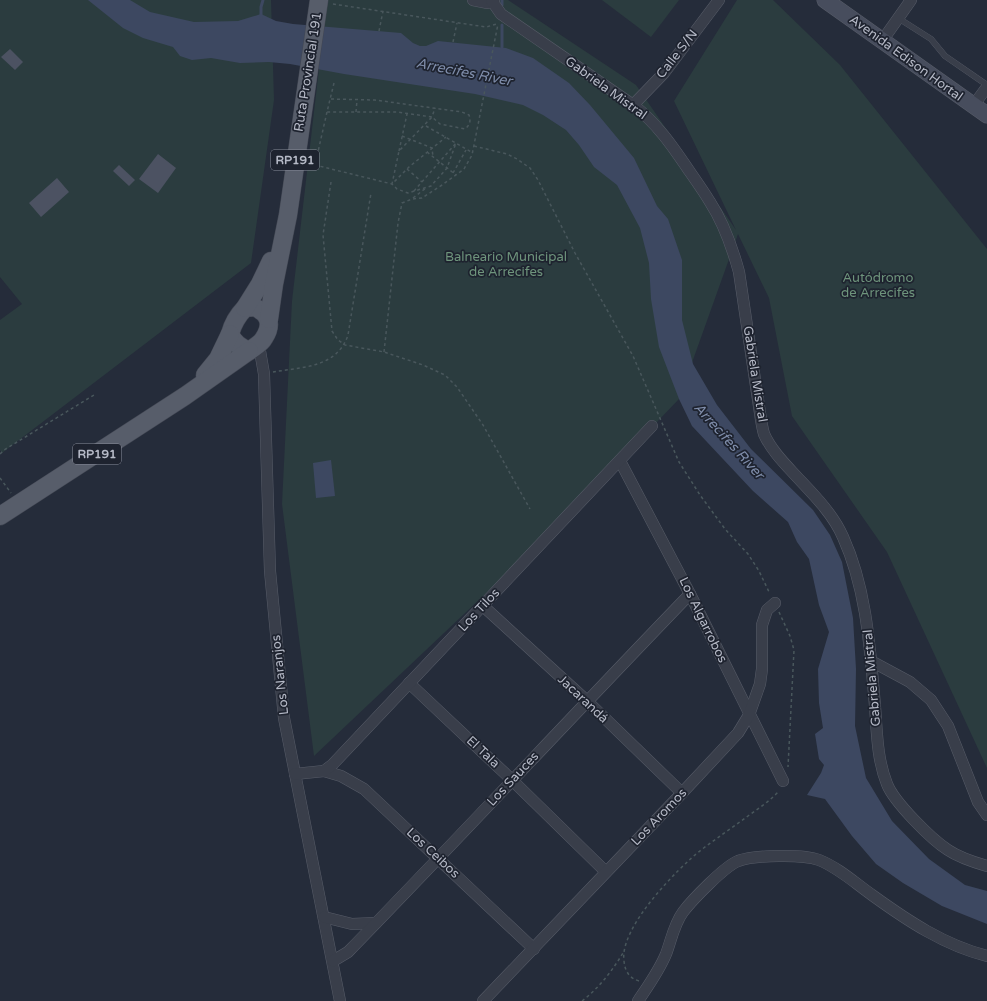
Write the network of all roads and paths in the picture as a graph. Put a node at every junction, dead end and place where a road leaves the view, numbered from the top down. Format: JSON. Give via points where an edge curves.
{"nodes":[{"id":1,"x":473,"y":0,"type":"edge"},
{"id":2,"x":719,"y":0,"type":"edge"},
{"id":3,"x":825,"y":0,"type":"edge"},
{"id":4,"x":911,"y":0,"type":"edge"},
{"id":5,"x":493,"y":1,"type":"edge"},
{"id":6,"x":323,"y":5,"type":"edge"},
{"id":7,"x":383,"y":11,"type":"junction"},
{"id":8,"x":898,"y":18,"type":"junction"},
{"id":9,"x":499,"y":19,"type":"junction"},
{"id":10,"x":457,"y":23,"type":"junction"},
{"id":11,"x":379,"y":31,"type":"dead end"},
{"id":12,"x":882,"y":41,"type":"junction"},
{"id":13,"x":453,"y":42,"type":"dead end"},
{"id":14,"x":334,"y":83,"type":"dead end"},
{"id":15,"x":987,"y":86,"type":"edge"},
{"id":16,"x":331,"y":99,"type":"junction"},
{"id":17,"x":358,"y":100,"type":"junction"},
{"id":18,"x":633,"y":105,"type":"junction"},
{"id":19,"x":973,"y":106,"type":"junction"},
{"id":20,"x":435,"y":108,"type":"junction"},
{"id":21,"x":327,"y":112,"type":"junction"},
{"id":22,"x":356,"y":112,"type":"junction"},
{"id":23,"x":407,"y":114,"type":"junction"},
{"id":24,"x":987,"y":115,"type":"edge"},
{"id":25,"x":432,"y":117,"type":"junction"},
{"id":26,"x":425,"y":126,"type":"junction"},
{"id":27,"x":402,"y":136,"type":"junction"},
{"id":28,"x":446,"y":137,"type":"junction"},
{"id":29,"x":411,"y":139,"type":"junction"},
{"id":30,"x":456,"y":143,"type":"junction"},
{"id":31,"x":432,"y":148,"type":"junction"},
{"id":32,"x":466,"y":149,"type":"junction"},
{"id":33,"x":399,"y":151,"type":"junction"},
{"id":34,"x":427,"y":152,"type":"junction"},
{"id":35,"x":473,"y":153,"type":"junction"},
{"id":36,"x":434,"y":157,"type":"junction"},
{"id":37,"x":440,"y":162,"type":"junction"},
{"id":38,"x":447,"y":168,"type":"junction"},
{"id":39,"x":407,"y":169,"type":"junction"},
{"id":40,"x":453,"y":173,"type":"junction"},
{"id":41,"x":456,"y":175,"type":"junction"},
{"id":42,"x":331,"y":182,"type":"dead end"},
{"id":43,"x":422,"y":182,"type":"junction"},
{"id":44,"x":392,"y":184,"type":"junction"},
{"id":45,"x":427,"y":187,"type":"junction"},
{"id":46,"x":414,"y":191,"type":"junction"},
{"id":47,"x":371,"y":194,"type":"dead end"},
{"id":48,"x":412,"y":199,"type":"junction"},
{"id":49,"x":288,"y":215,"type":"junction"},
{"id":50,"x":245,"y":308,"type":"junction"},
{"id":51,"x":269,"y":319,"type":"junction"},
{"id":52,"x":230,"y":334,"type":"junction"},
{"id":53,"x":345,"y":345,"type":"junction"},
{"id":54,"x":254,"y":348,"type":"junction"},
{"id":55,"x":384,"y":352,"type":"junction"},
{"id":56,"x":264,"y":374,"type":"junction"},
{"id":57,"x":194,"y":390,"type":"junction"},
{"id":58,"x":94,"y":395,"type":"dead end"},
{"id":59,"x":652,"y":426,"type":"dead end"},
{"id":60,"x":0,"y":454,"type":"edge"},
{"id":61,"x":620,"y":461,"type":"junction"},
{"id":62,"x":0,"y":478,"type":"edge"},
{"id":63,"x":18,"y":505,"type":"junction"},
{"id":64,"x":530,"y":509,"type":"dead end"},
{"id":65,"x":0,"y":516,"type":"edge"},
{"id":66,"x":690,"y":594,"type":"junction"},
{"id":67,"x":775,"y":603,"type":"dead end"},
{"id":68,"x":483,"y":606,"type":"junction"},
{"id":69,"x":871,"y":661,"type":"junction"},
{"id":70,"x":409,"y":683,"type":"junction"},
{"id":71,"x":587,"y":701,"type":"junction"},
{"id":72,"x":749,"y":714,"type":"junction"},
{"id":73,"x":324,"y":771,"type":"junction"},
{"id":74,"x":295,"y":774,"type":"junction"},
{"id":75,"x":512,"y":780,"type":"junction"},
{"id":76,"x":783,"y":782,"type":"dead end"},
{"id":77,"x":682,"y":793,"type":"junction"},
{"id":78,"x":987,"y":815,"type":"edge"},
{"id":79,"x":438,"y":858,"type":"junction"},
{"id":80,"x":987,"y":866,"type":"edge"},
{"id":81,"x":606,"y":872,"type":"junction"},
{"id":82,"x":324,"y":917,"type":"junction"},
{"id":83,"x":376,"y":923,"type":"junction"},
{"id":84,"x":534,"y":948,"type":"junction"},
{"id":85,"x":624,"y":952,"type":"dead end"},
{"id":86,"x":987,"y":956,"type":"edge"},
{"id":87,"x":333,"y":961,"type":"junction"},
{"id":88,"x":340,"y":1001,"type":"edge"},
{"id":89,"x":484,"y":1001,"type":"edge"},
{"id":90,"x":582,"y":1001,"type":"edge"},
{"id":91,"x":638,"y":1001,"type":"edge"}],
"edges":[{"from":1,"to":5,"type":"street","name":"Gabriela Mistral"},
{"from":2,"to":18,"type":"street","name":"Calle S/N","via":[[664,73]]},
{"from":3,"to":12,"type":"main road","name":"Avenida Edison Hortal"},
{"from":4,"to":8,"type":"street"},
{"from":5,"to":9,"type":"street","name":"Gabriela Mistral"},
{"from":6,"to":7,"type":"path"},
{"from":6,"to":49,"type":"main road","name":"Ruta Provincial 191","number":"RP191","via":[[303,105]]},
{"from":7,"to":10,"type":"path"},
{"from":7,"to":11,"type":"path"},
{"from":8,"to":12,"type":"street"},
{"from":8,"to":15,"type":"lane","via":[[931,39],[946,56]]},
{"from":9,"to":10,"type":"path","via":[[486,27]]},
{"from":9,"to":18,"type":"street","name":"Gabriela Mistral"},
{"from":9,"to":35,"type":"path"},
{"from":10,"to":13,"type":"path"},
{"from":12,"to":19,"type":"main road","name":"Avenida Edison Hortal"},
{"from":14,"to":16,"type":"path"},
{"from":15,"to":19,"type":"street"},
{"from":16,"to":17,"type":"path"},
{"from":16,"to":21,"type":"path"},
{"from":17,"to":20,"type":"path"},
{"from":17,"to":22,"type":"path"},
{"from":18,"to":69,"type":"street","name":"Gabriela Mistral","via":[[647,116],[671,143],[711,203],[728,239],[739,272],[765,434],[782,461],[810,491],[843,536],[860,586]]},
{"from":19,"to":24,"type":"main road","name":"Avenida Edison Hortal"},
{"from":20,"to":25,"type":"path"},
{"from":20,"to":25,"type":"path","via":[[462,112],[469,115],[470,122],[465,129],[440,124]]},
{"from":21,"to":22,"type":"path"},
{"from":21,"to":44,"type":"path","via":[[315,165]]},
{"from":22,"to":23,"type":"path"},
{"from":23,"to":25,"type":"path"},
{"from":23,"to":27,"type":"path"},
{"from":25,"to":26,"type":"path"},
{"from":26,"to":28,"type":"path"},
{"from":26,"to":29,"type":"path"},
{"from":27,"to":29,"type":"path"},
{"from":27,"to":33,"type":"path"},
{"from":28,"to":30,"type":"path"},
{"from":28,"to":31,"type":"path"},
{"from":29,"to":31,"type":"path"},
{"from":29,"to":33,"type":"path"},
{"from":30,"to":32,"type":"path"},
{"from":30,"to":37,"type":"path"},
{"from":30,"to":38,"type":"path"},
{"from":31,"to":34,"type":"path"},
{"from":31,"to":36,"type":"path"},
{"from":32,"to":35,"type":"path"},
{"from":32,"to":40,"type":"path"},
{"from":33,"to":44,"type":"path"},
{"from":34,"to":36,"type":"path"},
{"from":34,"to":39,"type":"path"},
{"from":35,"to":41,"type":"path","via":[[464,169]]},
{"from":36,"to":37,"type":"path"},
{"from":37,"to":38,"type":"path"},
{"from":37,"to":43,"type":"path"},
{"from":38,"to":40,"type":"path"},
{"from":38,"to":45,"type":"path","via":[[432,186]]},
{"from":39,"to":43,"type":"path"},
{"from":39,"to":44,"type":"path"},
{"from":40,"to":41,"type":"path"},
{"from":41,"to":48,"type":"path","via":[[422,198]]},
{"from":42,"to":53,"type":"path","via":[[323,234],[324,248],[332,331]]},
{"from":43,"to":46,"type":"path"},
{"from":44,"to":46,"type":"path","via":[[397,190],[408,193]]},
{"from":45,"to":46,"type":"path"},
{"from":45,"to":48,"type":"path"},
{"from":47,"to":53,"type":"path"},
{"from":48,"to":55,"type":"path","via":[[402,203],[398,223]]},
{"from":49,"to":50,"type":"main road","name":"Ruta Provincial 191","number":"RP191","via":[[266,275]]},
{"from":49,"to":51,"type":"main road","name":"Ruta Provincial 191","number":"RP191"},
{"from":50,"to":51,"type":"main road","via":[[260,310]]},
{"from":50,"to":52,"type":"main road","number":"RP191","via":[[235,321]]},
{"from":51,"to":54,"type":"main road","number":"RP191","via":[[265,338]]},
{"from":52,"to":54,"type":"main road","via":[[237,345]]},
{"from":52,"to":57,"type":"main road","number":"RP191","via":[[218,359]]},
{"from":53,"to":55,"type":"path"},
{"from":53,"to":56,"type":"path","via":[[328,361]]},
{"from":54,"to":56,"type":"street","name":"Los Naranjos"},
{"from":54,"to":57,"type":"main road","number":"RP191"},
{"from":55,"to":64,"type":"path","via":[[440,372],[457,387],[483,425]]},
{"from":56,"to":74,"type":"street","name":"Los Naranjos","via":[[270,571],[284,718]]},
{"from":57,"to":63,"type":"main road","number":"RP191"},
{"from":58,"to":60,"type":"path"},
{"from":59,"to":61,"type":"street","name":"Los Tilos"},
{"from":61,"to":66,"type":"street","name":"Los Algarrobos"},
{"from":61,"to":68,"type":"street","name":"Los Tilos"},
{"from":62,"to":63,"type":"path"},
{"from":63,"to":65,"type":"main road","number":"RP191"},
{"from":66,"to":71,"type":"street","name":"Los Sauces"},
{"from":66,"to":72,"type":"street","name":"Los Algarrobos"},
{"from":67,"to":72,"type":"street","name":"Los Aromos","via":[[767,610],[762,625],[760,684]]},
{"from":68,"to":70,"type":"street","name":"Los Tilos"},
{"from":68,"to":71,"type":"street","name":"Jacarandá"},
{"from":69,"to":78,"type":"street","via":[[910,682],[931,700],[948,726],[978,802]]},
{"from":69,"to":80,"type":"street","name":"Gabriela Mistral","via":[[878,747],[887,785],[910,815],[947,850],[971,862]]},
{"from":70,"to":73,"type":"street","name":"Los Tilos"},
{"from":70,"to":75,"type":"street","name":"El Tala"},
{"from":71,"to":75,"type":"street","name":"Los Sauces"},
{"from":71,"to":77,"type":"street","name":"Jacarandá"},
{"from":72,"to":76,"type":"street","name":"Los Algarrobos"},
{"from":72,"to":77,"type":"street","name":"Los Aromos","via":[[738,733]]},
{"from":73,"to":74,"type":"street"},
{"from":73,"to":79,"type":"street","name":"Los Ceibos","via":[[341,776],[364,789]]},
{"from":74,"to":82,"type":"street","name":"Los Naranjos"},
{"from":75,"to":79,"type":"street","name":"Los Sauces"},
{"from":75,"to":81,"type":"street","name":"El Tala"},
{"from":77,"to":81,"type":"street","name":"Los Aromos"},
{"from":79,"to":83,"type":"street","name":"Los Sauces"},
{"from":79,"to":84,"type":"street","name":"Los Ceibos"},
{"from":81,"to":84,"type":"street","name":"Los Aromos"},
{"from":82,"to":83,"type":"street","via":[[352,924]]},
{"from":82,"to":87,"type":"street","name":"Los Naranjos"},
{"from":83,"to":87,"type":"street","name":"Los Sauces","via":[[348,952]]},
{"from":84,"to":89,"type":"street","name":"Los Aromos"},
{"from":85,"to":90,"type":"path","via":[[599,986]]},
{"from":86,"to":91,"type":"street","via":[[965,950],[911,923],[837,869],[819,860],[800,856],[751,858],[729,866],[682,913],[660,968]]},
{"from":87,"to":88,"type":"street","name":"Los Naranjos"}]}
